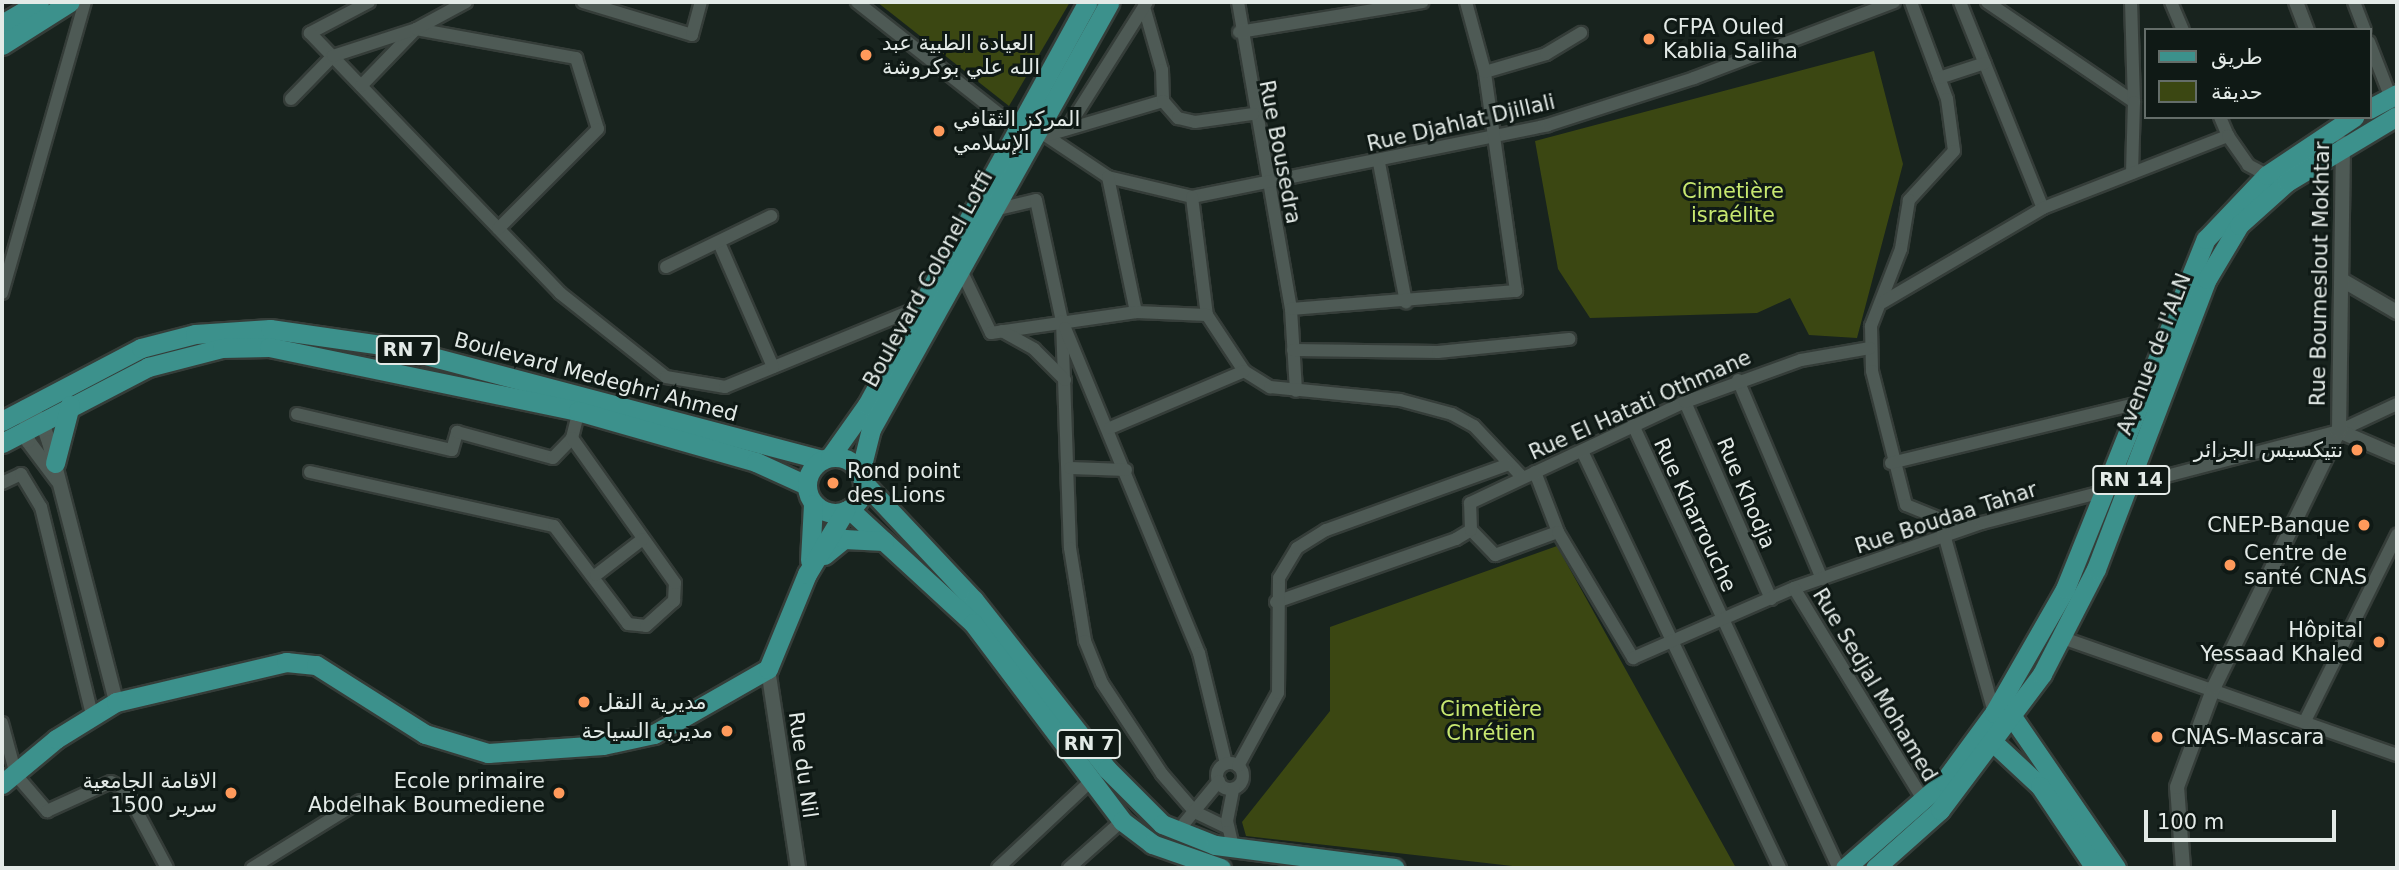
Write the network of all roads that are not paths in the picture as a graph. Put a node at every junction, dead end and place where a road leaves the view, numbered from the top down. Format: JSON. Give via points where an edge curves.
{"nodes":[{"id":1,"x":39,"y":2,"type":"edge"},
{"id":2,"x":70,"y":2,"type":"edge"},
{"id":3,"x":85,"y":2,"type":"edge"},
{"id":4,"x":369,"y":2,"type":"edge"},
{"id":5,"x":466,"y":2,"type":"edge"},
{"id":6,"x":583,"y":2,"type":"edge"},
{"id":7,"x":701,"y":2,"type":"edge"},
{"id":8,"x":857,"y":2,"type":"edge"},
{"id":9,"x":1088,"y":2,"type":"edge"},
{"id":10,"x":1110,"y":2,"type":"edge"},
{"id":11,"x":1238,"y":2,"type":"edge"},
{"id":12,"x":1423,"y":2,"type":"edge"},
{"id":13,"x":1466,"y":2,"type":"edge"},
{"id":14,"x":1894,"y":2,"type":"edge"},
{"id":15,"x":1911,"y":2,"type":"edge"},
{"id":16,"x":1960,"y":2,"type":"edge"},
{"id":17,"x":1987,"y":2,"type":"edge"},
{"id":18,"x":2131,"y":2,"type":"edge"},
{"id":19,"x":2171,"y":2,"type":"edge"},
{"id":20,"x":2296,"y":2,"type":"edge"},
{"id":21,"x":2354,"y":2,"type":"edge"},
{"id":22,"x":1146,"y":4,"type":"edge"},
{"id":23,"x":601,"y":5,"type":"edge"},
{"id":24,"x":2,"y":24,"type":"edge"},
{"id":25,"x":2182,"y":28,"type":"edge"},
{"id":26,"x":2306,"y":28,"type":"edge"},
{"id":27,"x":2364,"y":28,"type":"edge"},
{"id":28,"x":416,"y":29,"type":"junction"},
{"id":29,"x":1239,"y":32,"type":"junction"},
{"id":30,"x":1581,"y":33,"type":"dead end"},
{"id":31,"x":2,"y":45,"type":"edge"},
{"id":32,"x":2371,"y":46,"type":"edge"},
{"id":33,"x":332,"y":56,"type":"junction"},
{"id":34,"x":1985,"y":63,"type":"junction"},
{"id":35,"x":1485,"y":72,"type":"junction"},
{"id":36,"x":1939,"y":78,"type":"junction"},
{"id":37,"x":361,"y":86,"type":"junction"},
{"id":38,"x":291,"y":99,"type":"dead end"},
{"id":39,"x":1163,"y":101,"type":"junction"},
{"id":40,"x":2134,"y":102,"type":"junction"},
{"id":41,"x":2395,"y":102,"type":"edge"},
{"id":42,"x":2371,"y":108,"type":"edge"},
{"id":43,"x":1253,"y":114,"type":"junction"},
{"id":44,"x":2221,"y":119,"type":"edge"},
{"id":45,"x":2346,"y":119,"type":"edge"},
{"id":46,"x":1015,"y":127,"type":"junction"},
{"id":47,"x":1067,"y":129,"type":"junction"},
{"id":48,"x":1042,"y":132,"type":"junction"},
{"id":49,"x":2228,"y":136,"type":"junction"},
{"id":50,"x":1493,"y":137,"type":"junction"},
{"id":51,"x":2343,"y":145,"type":"junction"},
{"id":52,"x":1379,"y":163,"type":"junction"},
{"id":53,"x":2132,"y":173,"type":"junction"},
{"id":54,"x":2267,"y":175,"type":"junction"},
{"id":55,"x":1108,"y":177,"type":"junction"},
{"id":56,"x":1266,"y":185,"type":"junction"},
{"id":57,"x":1192,"y":197,"type":"junction"},
{"id":58,"x":2043,"y":208,"type":"junction"},
{"id":59,"x":990,"y":211,"type":"junction"},
{"id":60,"x":771,"y":216,"type":"dead end"},
{"id":61,"x":498,"y":229,"type":"junction"},
{"id":62,"x":720,"y":244,"type":"junction"},
{"id":63,"x":666,"y":267,"type":"dead end"},
{"id":64,"x":960,"y":268,"type":"junction"},
{"id":65,"x":2342,"y":280,"type":"junction"},
{"id":66,"x":2,"y":293,"type":"edge"},
{"id":67,"x":1406,"y":302,"type":"junction"},
{"id":68,"x":1883,"y":302,"type":"junction"},
{"id":69,"x":918,"y":308,"type":"junction"},
{"id":70,"x":1291,"y":309,"type":"junction"},
{"id":71,"x":1136,"y":312,"type":"junction"},
{"id":72,"x":2397,"y":312,"type":"edge"},
{"id":73,"x":1207,"y":315,"type":"junction"},
{"id":74,"x":1062,"y":321,"type":"junction"},
{"id":75,"x":1002,"y":331,"type":"junction"},
{"id":76,"x":1569,"y":339,"type":"dead end"},
{"id":77,"x":1870,"y":348,"type":"junction"},
{"id":78,"x":1293,"y":349,"type":"junction"},
{"id":79,"x":773,"y":367,"type":"junction"},
{"id":80,"x":1244,"y":371,"type":"junction"},
{"id":81,"x":1065,"y":380,"type":"junction"},
{"id":82,"x":1738,"y":380,"type":"junction"},
{"id":83,"x":1296,"y":391,"type":"junction"},
{"id":84,"x":1685,"y":402,"type":"junction"},
{"id":85,"x":581,"y":404,"type":"junction"},
{"id":86,"x":2135,"y":404,"type":"junction"},
{"id":87,"x":2397,"y":404,"type":"edge"},
{"id":88,"x":70,"y":405,"type":"junction"},
{"id":89,"x":25,"y":407,"type":"junction"},
{"id":90,"x":297,"y":414,"type":"dead end"},
{"id":91,"x":2,"y":421,"type":"edge"},
{"id":92,"x":32,"y":425,"type":"junction"},
{"id":93,"x":1633,"y":425,"type":"junction"},
{"id":94,"x":1110,"y":428,"type":"junction"},
{"id":95,"x":2339,"y":431,"type":"junction"},
{"id":96,"x":572,"y":438,"type":"junction"},
{"id":97,"x":2,"y":443,"type":"edge"},
{"id":98,"x":1582,"y":451,"type":"junction"},
{"id":99,"x":2397,"y":456,"type":"edge"},
{"id":100,"x":826,"y":459,"type":"junction"},
{"id":101,"x":1891,"y":463,"type":"junction"},
{"id":102,"x":1507,"y":465,"type":"junction"},
{"id":103,"x":1070,"y":468,"type":"junction"},
{"id":104,"x":1126,"y":470,"type":"junction"},
{"id":105,"x":57,"y":472,"type":"junction"},
{"id":106,"x":310,"y":472,"type":"dead end"},
{"id":107,"x":1535,"y":472,"type":"junction"},
{"id":108,"x":1522,"y":477,"type":"junction"},
{"id":109,"x":861,"y":478,"type":"junction"},
{"id":110,"x":2,"y":483,"type":"edge"},
{"id":111,"x":2129,"y":485,"type":"junction"},
{"id":112,"x":2106,"y":491,"type":"junction"},
{"id":113,"x":810,"y":495,"type":"junction"},
{"id":114,"x":847,"y":510,"type":"junction"},
{"id":115,"x":1943,"y":520,"type":"junction"},
{"id":116,"x":1982,"y":523,"type":"junction"},
{"id":117,"x":1471,"y":530,"type":"junction"},
{"id":118,"x":1558,"y":532,"type":"junction"},
{"id":119,"x":2397,"y":535,"type":"edge"},
{"id":120,"x":1943,"y":537,"type":"junction"},
{"id":121,"x":643,"y":539,"type":"junction"},
{"id":122,"x":884,"y":541,"type":"junction"},
{"id":123,"x":2394,"y":550,"type":"edge"},
{"id":124,"x":807,"y":574,"type":"junction"},
{"id":125,"x":596,"y":575,"type":"junction"},
{"id":126,"x":1822,"y":579,"type":"junction"},
{"id":127,"x":1794,"y":588,"type":"junction"},
{"id":128,"x":1770,"y":599,"type":"junction"},
{"id":129,"x":1276,"y":602,"type":"junction"},
{"id":130,"x":1723,"y":621,"type":"junction"},
{"id":131,"x":2060,"y":637,"type":"junction"},
{"id":132,"x":1675,"y":642,"type":"junction"},
{"id":133,"x":768,"y":668,"type":"junction"},
{"id":134,"x":2214,"y":687,"type":"junction"},
{"id":135,"x":116,"y":702,"type":"junction"},
{"id":136,"x":1994,"y":713,"type":"junction"},
{"id":137,"x":92,"y":714,"type":"junction"},
{"id":138,"x":2013,"y":718,"type":"junction"},
{"id":139,"x":2305,"y":721,"type":"junction"},
{"id":140,"x":2,"y":723,"type":"edge"},
{"id":141,"x":1996,"y":744,"type":"junction"},
{"id":142,"x":2397,"y":755,"type":"edge"},
{"id":143,"x":1232,"y":765,"type":"junction"},
{"id":144,"x":9,"y":780,"type":"edge"},
{"id":145,"x":1091,"y":781,"type":"junction"},
{"id":146,"x":1219,"y":781,"type":"junction"},
{"id":147,"x":1233,"y":789,"type":"junction"},
{"id":148,"x":2,"y":799,"type":"edge"},
{"id":149,"x":360,"y":801,"type":"dead end"},
{"id":150,"x":1924,"y":802,"type":"junction"},
{"id":151,"x":1195,"y":812,"type":"junction"},
{"id":152,"x":1122,"y":821,"type":"junction"},
{"id":153,"x":1177,"y":832,"type":"junction"},
{"id":154,"x":1231,"y":838,"type":"junction"},
{"id":155,"x":1308,"y":863,"type":"edge"},
{"id":156,"x":167,"y":868,"type":"edge"},
{"id":157,"x":253,"y":868,"type":"edge"},
{"id":158,"x":797,"y":868,"type":"edge"},
{"id":159,"x":998,"y":868,"type":"edge"},
{"id":160,"x":1069,"y":868,"type":"edge"},
{"id":161,"x":1221,"y":868,"type":"edge"},
{"id":162,"x":1395,"y":868,"type":"edge"},
{"id":163,"x":1780,"y":868,"type":"edge"},
{"id":164,"x":1839,"y":868,"type":"edge"},
{"id":165,"x":1845,"y":868,"type":"edge"},
{"id":166,"x":1875,"y":868,"type":"edge"},
{"id":167,"x":2095,"y":868,"type":"edge"},
{"id":168,"x":2116,"y":868,"type":"edge"},
{"id":169,"x":2183,"y":868,"type":"edge"}],
"edges":[{"from":1,"to":24,"type":"main road"},
{"from":2,"to":31,"type":"main road"},
{"from":3,"to":66,"type":"street"},
{"from":4,"to":33,"type":"street","via":[[310,33]]},
{"from":5,"to":28,"type":"street"},
{"from":6,"to":23,"type":"street"},
{"from":7,"to":23,"type":"street","via":[[692,35]]},
{"from":8,"to":46,"type":"street"},
{"from":9,"to":46,"type":"main road","name":"Boulevard Colonel Lotfi"},
{"from":10,"to":48,"type":"main road","name":"Boulevard Colonel Lotfi"},
{"from":11,"to":29,"type":"street","name":"Rue Bousedra"},
{"from":12,"to":29,"type":"street"},
{"from":13,"to":35,"type":"street"},
{"from":14,"to":50,"type":"street","name":"Rue Djahlat Djillali","via":[[1694,78]]},
{"from":15,"to":36,"type":"street"},
{"from":16,"to":34,"type":"street"},
{"from":17,"to":40,"type":"street"},
{"from":18,"to":40,"type":"street"},
{"from":19,"to":25,"type":"street"},
{"from":20,"to":26,"type":"street"},
{"from":21,"to":27,"type":"street"},
{"from":22,"to":39,"type":"street","via":[[1162,70]]},
{"from":22,"to":47,"type":"street"},
{"from":28,"to":33,"type":"street"},
{"from":28,"to":37,"type":"street"},
{"from":28,"to":61,"type":"street","via":[[576,58],[598,129]]},
{"from":29,"to":43,"type":"street","name":"Rue Bousedra"},
{"from":30,"to":35,"type":"street","via":[[1546,54]]},
{"from":32,"to":41,"type":"street"},
{"from":33,"to":37,"type":"street"},
{"from":33,"to":38,"type":"street"},
{"from":34,"to":36,"type":"street"},
{"from":34,"to":58,"type":"street"},
{"from":35,"to":50,"type":"street"},
{"from":36,"to":68,"type":"street","via":[[1954,151],[1909,200]]},
{"from":37,"to":61,"type":"street"},
{"from":39,"to":43,"type":"street","via":[[1178,118],[1195,122]]},
{"from":39,"to":47,"type":"street"},
{"from":40,"to":53,"type":"street"},
{"from":41,"to":42,"type":"main road"},
{"from":41,"to":51,"type":"main road","name":"Avenue de l'ALN","number":"RN 14"},
{"from":43,"to":56,"type":"street","name":"Rue Bousedra"},
{"from":44,"to":49,"type":"street"},
{"from":45,"to":51,"type":"street","name":"Rue Boumeslout Mokhtar"},
{"from":45,"to":54,"type":"main road","name":"Avenue de l'ALN","number":"RN 14"},
{"from":46,"to":69,"type":"main road","name":"Boulevard Colonel Lotfi"},
{"from":47,"to":48,"type":"street"},
{"from":48,"to":55,"type":"street","name":"Rue Djahlat Djillali"},
{"from":48,"to":59,"type":"main road","name":"Boulevard Colonel Lotfi"},
{"from":49,"to":53,"type":"street"},
{"from":49,"to":54,"type":"street","via":[[2248,165]]},
{"from":50,"to":52,"type":"street","name":"Rue Djahlat Djillali"},
{"from":50,"to":67,"type":"street","via":[[1516,291]]},
{"from":51,"to":65,"type":"street","name":"Rue Boumeslout Mokhtar"},
{"from":51,"to":111,"type":"main road","name":"Avenue de l'ALN","number":"RN 14","via":[[2262,201],[2223,249]]},
{"from":52,"to":56,"type":"street","name":"Rue Djahlat Djillali"},
{"from":52,"to":67,"type":"street"},
{"from":53,"to":58,"type":"street"},
{"from":54,"to":86,"type":"main road","name":"Avenue de l'ALN","number":"RN 14","via":[[2206,239]]},
{"from":55,"to":57,"type":"street","name":"Rue Djahlat Djillali"},
{"from":55,"to":71,"type":"street"},
{"from":56,"to":57,"type":"street","name":"Rue Djahlat Djillali"},
{"from":56,"to":70,"type":"street","name":"Rue Bousedra"},
{"from":57,"to":73,"type":"street"},
{"from":58,"to":68,"type":"street"},
{"from":59,"to":64,"type":"main road","name":"Boulevard Colonel Lotfi"},
{"from":59,"to":74,"type":"street","via":[[1036,200]]},
{"from":60,"to":62,"type":"street"},
{"from":61,"to":79,"type":"street","via":[[569,302],[666,377],[725,387]]},
{"from":62,"to":63,"type":"street"},
{"from":62,"to":79,"type":"street"},
{"from":64,"to":75,"type":"street","via":[[990,333]]},
{"from":64,"to":109,"type":"main road","name":"Boulevard Colonel Lotfi","via":[[871,429]]},
{"from":65,"to":72,"type":"street"},
{"from":65,"to":95,"type":"street","name":"Rue Boumeslout Mokhtar"},
{"from":67,"to":70,"type":"street"},
{"from":68,"to":77,"type":"street"},
{"from":69,"to":79,"type":"street"},
{"from":69,"to":100,"type":"main road","name":"Boulevard Colonel Lotfi","via":[[867,405]]},
{"from":70,"to":78,"type":"street","name":"Rue Bousedra"},
{"from":71,"to":73,"type":"street"},
{"from":71,"to":74,"type":"street"},
{"from":73,"to":80,"type":"street"},
{"from":74,"to":75,"type":"street"},
{"from":74,"to":81,"type":"street"},
{"from":74,"to":94,"type":"street"},
{"from":75,"to":81,"type":"street","via":[[1034,349]]},
{"from":76,"to":78,"type":"street","via":[[1438,352]]},
{"from":77,"to":82,"type":"street","name":"Rue El Hatati Othmane","via":[[1816,355]]},
{"from":77,"to":101,"type":"street"},
{"from":78,"to":83,"type":"street","name":"Rue Bousedra"},
{"from":80,"to":83,"type":"street","via":[[1270,387]]},
{"from":80,"to":94,"type":"street"},
{"from":81,"to":103,"type":"street"},
{"from":82,"to":84,"type":"street","name":"Rue El Hatati Othmane"},
{"from":82,"to":126,"type":"street"},
{"from":83,"to":102,"type":"street","via":[[1400,400],[1452,414],[1474,426]]},
{"from":84,"to":93,"type":"street","name":"Rue El Hatati Othmane"},
{"from":84,"to":128,"type":"street","name":"Rue Khodja"},
{"from":85,"to":88,"type":"main road","name":"Boulevard Medeghri Ahmed","number":"RN 7","via":[[327,355],[244,346],[148,367]]},
{"from":85,"to":89,"type":"main road","name":"Boulevard Medeghri Ahmed","number":"RN 7","via":[[395,347],[247,329],[141,348]]},
{"from":85,"to":96,"type":"street"},
{"from":85,"to":100,"type":"main road","name":"Boulevard Medeghri Ahmed","number":"RN 7"},
{"from":85,"to":113,"type":"main road","name":"Boulevard Medeghri Ahmed","number":"RN 7","via":[[756,462]]},
{"from":86,"to":101,"type":"street"},
{"from":86,"to":112,"type":"main road","name":"Avenue de l'ALN","number":"RN 14"},
{"from":87,"to":95,"type":"street","name":"Rue Boudaa Tahar"},
{"from":88,"to":92,"type":"main road","name":"Boulevard Medeghri Ahmed","number":"RN 7"},
{"from":88,"to":105,"type":"main road"},
{"from":89,"to":91,"type":"main road","name":"Boulevard Medeghri Ahmed","number":"RN 7"},
{"from":89,"to":92,"type":"street"},
{"from":90,"to":96,"type":"street","via":[[452,450],[457,432],[553,458]]},
{"from":92,"to":97,"type":"main road","name":"Boulevard Medeghri Ahmed","number":"RN 7"},
{"from":92,"to":105,"type":"street"},
{"from":93,"to":98,"type":"street","name":"Rue El Hatati Othmane"},
{"from":93,"to":130,"type":"street","name":"Rue Kharrouche"},
{"from":94,"to":104,"type":"street"},
{"from":95,"to":99,"type":"street"},
{"from":95,"to":111,"type":"street","name":"Rue Boudaa Tahar"},
{"from":95,"to":134,"type":"street"},
{"from":96,"to":121,"type":"street"},
{"from":98,"to":107,"type":"street","name":"Rue El Hatati Othmane"},
{"from":98,"to":132,"type":"street"},
{"from":100,"to":109,"type":"main road","via":[[848,460]]},
{"from":100,"to":113,"type":"main road"},
{"from":101,"to":115,"type":"street","via":[[1906,505]]},
{"from":102,"to":108,"type":"street"},
{"from":102,"to":129,"type":"street","via":[[1326,530],[1297,548],[1279,578]]},
{"from":103,"to":104,"type":"street"},
{"from":103,"to":151,"type":"street","via":[[1072,571],[1085,641],[1102,683],[1162,774]]},
{"from":104,"to":143,"type":"street","via":[[1206,673]]},
{"from":105,"to":135,"type":"street"},
{"from":106,"to":125,"type":"street","via":[[537,519],[554,526]]},
{"from":107,"to":108,"type":"street","name":"Rue El Hatati Othmane"},
{"from":107,"to":118,"type":"street"},
{"from":108,"to":117,"type":"street","name":"Rue El Hatati Othmane","via":[[1470,503]]},
{"from":109,"to":114,"type":"main road"},
{"from":109,"to":153,"type":"main road","number":"RN 7","via":[[974,600],[1141,806]]},
{"from":110,"to":137,"type":"street","via":[[22,474],[41,507]]},
{"from":111,"to":112,"type":"street","name":"Rue Boudaa Tahar"},
{"from":111,"to":131,"type":"main road","name":"Avenue de l'ALN","number":"RN 14"},
{"from":112,"to":116,"type":"street","name":"Rue Boudaa Tahar"},
{"from":112,"to":136,"type":"main road","name":"Avenue de l'ALN","number":"RN 14","via":[[2070,579]]},
{"from":113,"to":114,"type":"main road","via":[[828,513]]},
{"from":113,"to":124,"type":"main road"},
{"from":114,"to":122,"type":"main road","number":"RN 7"},
{"from":114,"to":124,"type":"main road"},
{"from":115,"to":116,"type":"street"},
{"from":115,"to":120,"type":"street"},
{"from":116,"to":120,"type":"street","name":"Rue Boudaa Tahar"},
{"from":117,"to":118,"type":"street","via":[[1495,555]]},
{"from":117,"to":129,"type":"street"},
{"from":118,"to":132,"type":"street","name":"Rue Boudaa Tahar","via":[[1626,655],[1640,657]]},
{"from":119,"to":123,"type":"street"},
{"from":120,"to":126,"type":"street","name":"Rue Boudaa Tahar"},
{"from":120,"to":136,"type":"street"},
{"from":121,"to":125,"type":"street"},
{"from":121,"to":125,"type":"street","via":[[678,592],[646,626],[628,624]]},
{"from":122,"to":124,"type":"main road","via":[[844,538]]},
{"from":122,"to":145,"type":"main road","number":"RN 7","via":[[973,623]]},
{"from":123,"to":139,"type":"street"},
{"from":124,"to":133,"type":"main road"},
{"from":126,"to":127,"type":"street","name":"Rue Boudaa Tahar"},
{"from":127,"to":128,"type":"street","name":"Rue Boudaa Tahar"},
{"from":127,"to":150,"type":"street","name":"Rue Sedjal Mohamed"},
{"from":128,"to":130,"type":"street","name":"Rue Boudaa Tahar"},
{"from":129,"to":143,"type":"street","via":[[1278,693]]},
{"from":130,"to":132,"type":"street","name":"Rue Boudaa Tahar"},
{"from":130,"to":164,"type":"street","name":"Rue Kharrouche"},
{"from":131,"to":134,"type":"street"},
{"from":131,"to":138,"type":"main road","name":"Avenue de l'ALN","number":"RN 14"},
{"from":132,"to":163,"type":"street"},
{"from":133,"to":135,"type":"main road","via":[[654,734],[603,745],[488,753],[425,734],[316,665],[286,662]]},
{"from":133,"to":158,"type":"street","name":"Rue du Nil"},
{"from":134,"to":139,"type":"street"},
{"from":134,"to":169,"type":"street","via":[[2176,787]]},
{"from":135,"to":137,"type":"main road"},
{"from":136,"to":150,"type":"main road","name":"Avenue de l'ALN","number":"RN 14"},
{"from":137,"to":144,"type":"main road"},
{"from":138,"to":141,"type":"main road","name":"Avenue de l'ALN","number":"RN 14"},
{"from":138,"to":168,"type":"main road"},
{"from":139,"to":142,"type":"street"},
{"from":140,"to":144,"type":"street"},
{"from":141,"to":166,"type":"main road","name":"Avenue de l'ALN","number":"RN 14","via":[[1940,810]]},
{"from":141,"to":167,"type":"main road","via":[[2040,786]]},
{"from":143,"to":146,"type":"street"},
{"from":143,"to":147,"type":"street","via":[[1244,777]]},
{"from":144,"to":148,"type":"main road"},
{"from":144,"to":156,"type":"street","via":[[52,812],[95,784],[125,789]]},
{"from":145,"to":152,"type":"main road","number":"RN 7"},
{"from":145,"to":159,"type":"street"},
{"from":146,"to":147,"type":"street"},
{"from":146,"to":151,"type":"street"},
{"from":147,"to":154,"type":"street"},
{"from":149,"to":157,"type":"street"},
{"from":150,"to":165,"type":"main road","name":"Avenue de l'ALN","number":"RN 14"},
{"from":151,"to":153,"type":"street"},
{"from":151,"to":154,"type":"street"},
{"from":152,"to":160,"type":"street"},
{"from":152,"to":161,"type":"main road","number":"RN 7","via":[[1152,844]]},
{"from":153,"to":154,"type":"main road","number":"RN 7"},
{"from":154,"to":155,"type":"main road","number":"RN 7"},
{"from":155,"to":162,"type":"main road","number":"RN 7"}]}
